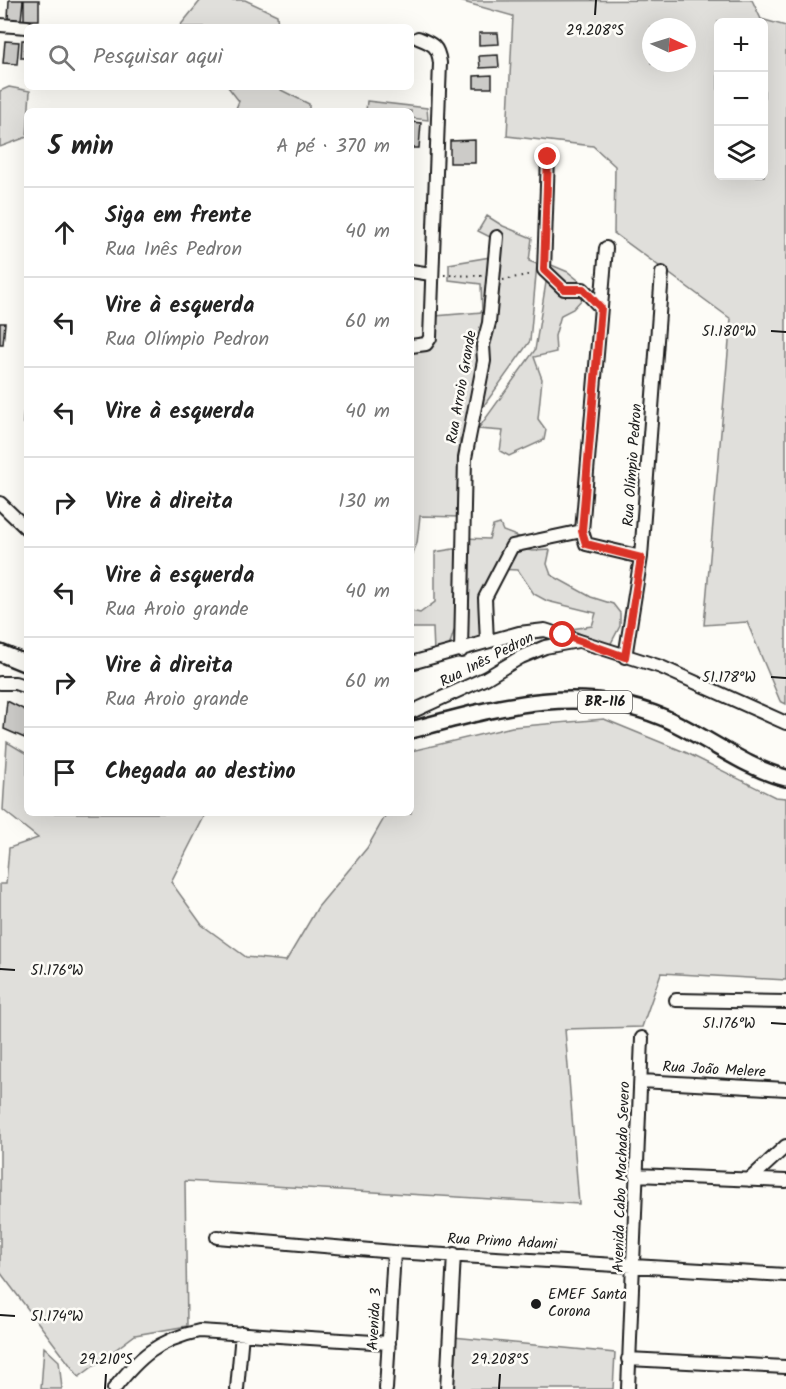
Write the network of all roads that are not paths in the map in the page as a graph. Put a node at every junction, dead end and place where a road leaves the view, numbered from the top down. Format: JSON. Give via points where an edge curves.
{"nodes":[{"id":1,"x":0,"y":25,"type":"edge"},
{"id":2,"x":24,"y":27,"type":"edge"},
{"id":3,"x":418,"y":38,"type":"dead end"},
{"id":4,"x":548,"y":157,"type":"dead end"},
{"id":5,"x":497,"y":237,"type":"dead end"},
{"id":6,"x":606,"y":248,"type":"dead end"},
{"id":7,"x":414,"y":271,"type":"edge"},
{"id":8,"x":662,"y":273,"type":"dead end"},
{"id":9,"x":431,"y":274,"type":"junction"},
{"id":10,"x":601,"y":308,"type":"junction"},
{"id":11,"x":414,"y":346,"type":"edge"},
{"id":12,"x":0,"y":503,"type":"edge"},
{"id":13,"x":24,"y":526,"type":"edge"},
{"id":14,"x":582,"y":531,"type":"junction"},
{"id":15,"x":641,"y":558,"type":"junction"},
{"id":16,"x":579,"y":641,"type":"junction"},
{"id":17,"x":488,"y":642,"type":"junction"},
{"id":18,"x":461,"y":651,"type":"junction"},
{"id":19,"x":0,"y":653,"type":"edge"},
{"id":20,"x":625,"y":657,"type":"junction"},
{"id":21,"x":414,"y":662,"type":"edge"},
{"id":22,"x":24,"y":663,"type":"edge"},
{"id":23,"x":0,"y":683,"type":"edge"},
{"id":24,"x":24,"y":686,"type":"edge"},
{"id":25,"x":414,"y":711,"type":"edge"},
{"id":26,"x":786,"y":723,"type":"edge"},
{"id":27,"x":414,"y":729,"type":"edge"},
{"id":28,"x":786,"y":778,"type":"edge"},
{"id":29,"x":676,"y":1000,"type":"dead end"},
{"id":30,"x":786,"y":1002,"type":"edge"},
{"id":31,"x":642,"y":1038,"type":"dead end"},
{"id":32,"x":640,"y":1081,"type":"junction"},
{"id":33,"x":786,"y":1089,"type":"edge"},
{"id":34,"x":786,"y":1146,"type":"edge"},
{"id":35,"x":636,"y":1175,"type":"junction"},
{"id":36,"x":750,"y":1180,"type":"junction"},
{"id":37,"x":786,"y":1182,"type":"edge"},
{"id":38,"x":217,"y":1237,"type":"dead end"},
{"id":39,"x":394,"y":1252,"type":"junction"},
{"id":40,"x":454,"y":1254,"type":"junction"},
{"id":41,"x":634,"y":1266,"type":"junction"},
{"id":42,"x":786,"y":1275,"type":"edge"},
{"id":43,"x":242,"y":1333,"type":"junction"},
{"id":44,"x":389,"y":1343,"type":"junction"},
{"id":45,"x":628,"y":1359,"type":"junction"},
{"id":46,"x":786,"y":1367,"type":"edge"},
{"id":47,"x":114,"y":1389,"type":"edge"},
{"id":48,"x":237,"y":1389,"type":"edge"},
{"id":49,"x":386,"y":1389,"type":"edge"},
{"id":50,"x":447,"y":1389,"type":"edge"},
{"id":51,"x":628,"y":1389,"type":"edge"}],
"edges":[{"from":1,"to":2,"type":"street"},
{"from":3,"to":9,"type":"street","via":[[438,49],[440,63]]},
{"from":4,"to":10,"type":"street","via":[[544,270],[564,289],[583,289]]},
{"from":5,"to":18,"type":"street","name":"Rua Arroio Grande","via":[[484,362],[465,459]]},
{"from":6,"to":10,"type":"street"},
{"from":7,"to":9,"type":"street"},
{"from":8,"to":15,"type":"street","name":"Rua Olímpio Pedron"},
{"from":9,"to":11,"type":"street","via":[[430,338],[426,344]]},
{"from":10,"to":14,"type":"street"},
{"from":12,"to":13,"type":"street"},
{"from":14,"to":15,"type":"street","via":[[586,544]]},
{"from":14,"to":17,"type":"street","via":[[512,546],[485,598]]},
{"from":15,"to":20,"type":"street","name":"Rua Olímpio Pedron"},
{"from":16,"to":17,"type":"street","name":"Rua Inês Pedron","via":[[544,630]]},
{"from":16,"to":20,"type":"street","name":"Rua Inês Pedron"},
{"from":16,"to":25,"type":"street","name":"Rua Inês Pedron","via":[[521,657],[486,678]]},
{"from":17,"to":18,"type":"street","name":"Rua Inês Pedron"},
{"from":18,"to":21,"type":"street","name":"Rua Inês Pedron"},
{"from":19,"to":22,"type":"main road"},
{"from":20,"to":26,"type":"street","name":"Rua Inês Pedron","via":[[661,667]]},
{"from":23,"to":24,"type":"street"},
{"from":27,"to":28,"type":"main road","number":"BR-116","via":[[497,708],[551,699],[586,699],[662,717]]},
{"from":29,"to":30,"type":"street"},
{"from":31,"to":32,"type":"street","name":"Avenida Cabo Machado Severo"},
{"from":32,"to":33,"type":"street","name":"Rua João Melere"},
{"from":32,"to":35,"type":"street","name":"Avenida Cabo Machado Severo"},
{"from":34,"to":36,"type":"street"},
{"from":35,"to":36,"type":"street"},
{"from":35,"to":41,"type":"street","name":"Avenida Cabo Machado Severo"},
{"from":36,"to":37,"type":"street"},
{"from":38,"to":39,"type":"street","name":"Rua Primo Adami"},
{"from":39,"to":40,"type":"street","name":"Rua Primo Adami"},
{"from":39,"to":44,"type":"street","name":"Avenida 3"},
{"from":40,"to":41,"type":"street","name":"Rua Primo Adami"},
{"from":40,"to":50,"type":"street"},
{"from":41,"to":42,"type":"street","name":"Rua Primo Adami"},
{"from":41,"to":45,"type":"street","name":"Avenida Cabo Machado Severo"},
{"from":43,"to":44,"type":"street"},
{"from":43,"to":47,"type":"street","via":[[199,1331],[174,1336],[140,1359]]},
{"from":43,"to":48,"type":"street"},
{"from":44,"to":49,"type":"street","name":"Avenida 3"},
{"from":45,"to":46,"type":"street"},
{"from":45,"to":51,"type":"street","name":"Avenida Cabo Machado Severo"}]}
